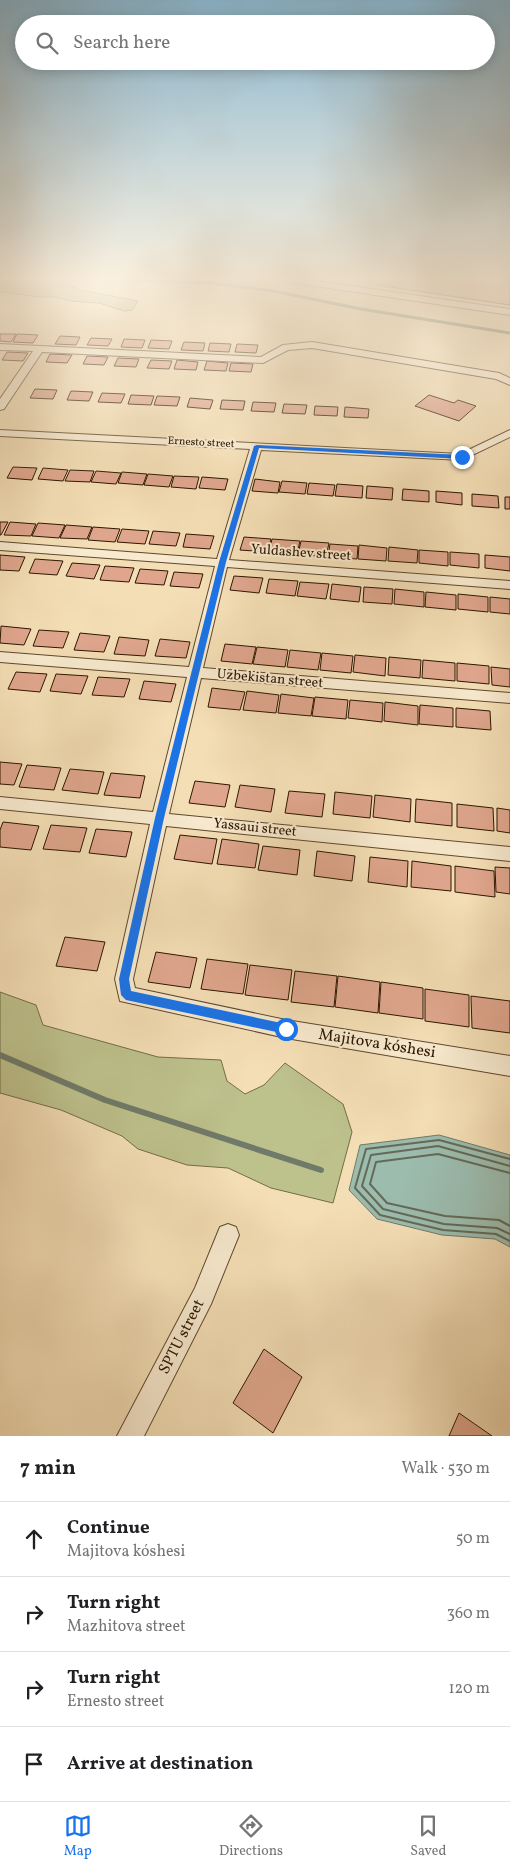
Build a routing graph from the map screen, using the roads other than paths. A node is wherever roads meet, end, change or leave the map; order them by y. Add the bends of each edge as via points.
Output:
1 (286, 346) edge
2 (318, 346) edge
3 (0, 347) edge
4 (40, 348) junction
5 (510, 382) edge
6 (0, 408) edge
7 (0, 433) edge
8 (510, 433) edge
9 (257, 446) junction
10 (0, 546) edge
11 (222, 562) junction
12 (510, 585) edge
13 (0, 657) edge
14 (195, 672) junction
15 (510, 698) edge
16 (0, 803) edge
17 (160, 818) junction
18 (510, 854) edge
19 (510, 1066) edge
20 (228, 1235) dead end
21 (130, 1436) edge

1 - 4 street via 263,360
2 - 5 street via 499,376
3 - 4 street
4 - 6 street
7 - 9 street, Ernesto street
8 - 9 street, Ernesto street via 462,457
9 - 11 street
10 - 11 street, Yuldashev street
11 - 12 street, Yuldashev street
11 - 14 street
13 - 14 street, Uzbekistan street
14 - 15 street, Uzbekistan street
14 - 17 street
16 - 17 street, Yassaui street
17 - 18 street, Yassaui street
17 - 19 street, Majitova kóshesi via 124,979 126,995 286,1029
20 - 21 street, SPTU street via 203,1296

